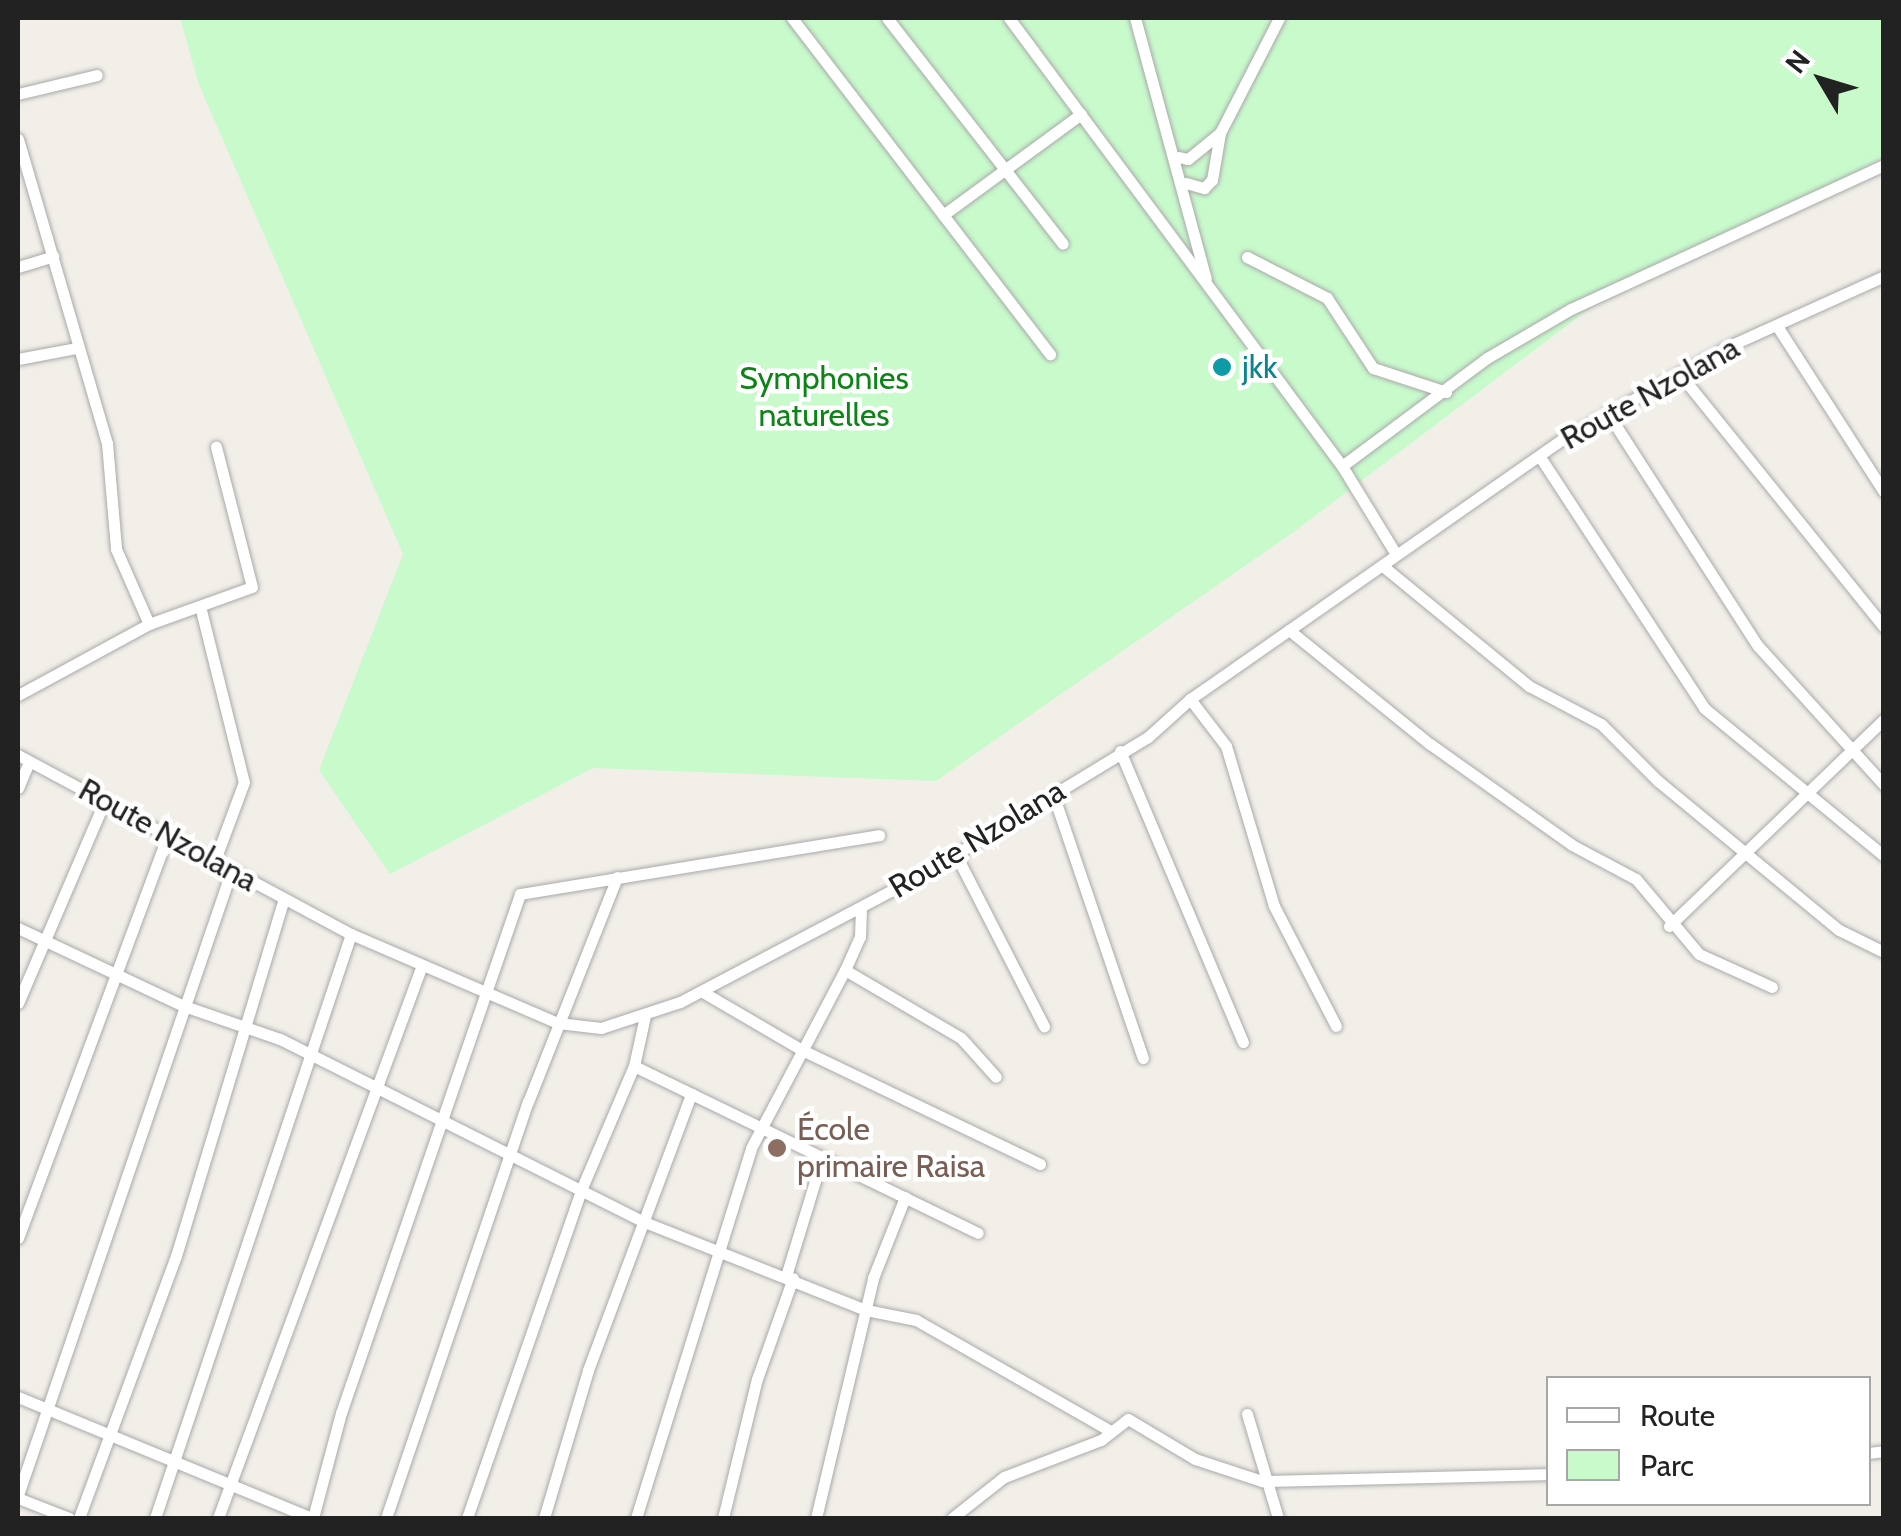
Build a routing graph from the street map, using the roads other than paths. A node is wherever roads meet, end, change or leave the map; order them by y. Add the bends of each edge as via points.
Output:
1 (792, 18) edge
2 (887, 18) edge
3 (1009, 18) edge
4 (1136, 18) edge
5 (1279, 18) edge
6 (96, 75) dead end
7 (18, 94) edge
8 (1080, 114) junction
9 (1220, 133) junction
10 (18, 140) edge
11 (1179, 157) junction
12 (1884, 165) edge
13 (1005, 169) junction
14 (22, 174) edge
15 (1186, 183) junction
16 (943, 215) junction
17 (1064, 244) dead end
18 (53, 256) junction
19 (1247, 258) dead end
20 (18, 267) edge
21 (1882, 280) edge
22 (1208, 286) junction
23 (1777, 326) junction
24 (77, 348) junction
25 (1050, 354) dead end
26 (18, 359) edge
27 (1680, 373) junction
28 (1446, 392) junction
29 (1607, 412) junction
30 (216, 447) dead end
31 (1540, 457) junction
32 (1342, 466) junction
33 (1884, 492) edge
34 (1396, 554) junction
35 (1384, 567) junction
36 (201, 610) junction
37 (149, 624) junction
38 (1884, 628) edge
39 (1289, 630) junction
40 (18, 696) edge
41 (1190, 699) junction
42 (1884, 720) edge
43 (1120, 751) junction
44 (1851, 751) junction
45 (23, 758) edge
46 (1884, 785) edge
47 (18, 788) edge
48 (1805, 792) junction
49 (1054, 794) junction
50 (105, 800) junction
51 (168, 834) junction
52 (879, 835) dead end
53 (1745, 852) junction
54 (956, 853) junction
55 (1884, 856) edge
56 (214, 860) junction
57 (232, 869) junction
58 (617, 877) junction
59 (284, 899) junction
60 (861, 909) junction
61 (1669, 926) junction
62 (18, 928) edge
63 (351, 934) junction
64 (43, 938) junction
65 (1884, 952) edge
66 (422, 965) junction
67 (845, 970) junction
68 (111, 971) junction
69 (1772, 986) dead end
70 (701, 991) junction
71 (490, 996) junction
72 (18, 1003) edge
73 (184, 1006) junction
74 (645, 1016) junction
75 (558, 1023) junction
76 (1044, 1026) dead end
77 (1336, 1026) dead end
78 (246, 1027) junction
79 (1243, 1042) dead end
80 (802, 1050) junction
81 (306, 1052) junction
82 (1143, 1058) dead end
83 (634, 1066) junction
84 (996, 1077) dead end
85 (375, 1090) junction
86 (690, 1094) junction
87 (443, 1123) junction
88 (760, 1127) junction
89 (509, 1155) junction
90 (822, 1158) junction
91 (1040, 1164) dead end
92 (581, 1190) junction
93 (906, 1196) junction
94 (642, 1220) junction
95 (978, 1232) dead end
96 (18, 1238) edge
97 (718, 1251) junction
98 (790, 1277) junction
99 (866, 1310) junction
100 (18, 1398) edge
101 (50, 1410) junction
102 (1247, 1414) dead end
103 (1109, 1430) junction
104 (112, 1434) junction
105 (174, 1458) junction
106 (1546, 1474) edge
107 (1262, 1481) junction
108 (229, 1482) junction
109 (18, 1497) edge
110 (69, 1518) edge
111 (79, 1518) edge
112 (154, 1518) edge
113 (218, 1518) edge
114 (312, 1518) edge
115 (386, 1518) edge
116 (468, 1518) edge
117 (544, 1518) edge
118 (636, 1518) edge
119 (723, 1518) edge
120 (816, 1518) edge
121 (952, 1518) edge
122 (1278, 1518) edge

1 - 16 street
2 - 13 street
3 - 8 street
4 - 11 street
5 - 9 street
6 - 7 street
8 - 13 street
8 - 22 street
9 - 11 street via 1198,154
9 - 15 street via 1212,180 1204,188
10 - 14 street
11 - 15 street
12 - 28 street via 1659,275 1615,285 1488,358
13 - 16 street
13 - 17 street
14 - 18 street
15 - 22 street
16 - 25 street
18 - 20 street
18 - 24 street
19 - 28 street via 1327,298 1373,368
21 - 23 street, Route Nzolana
22 - 32 street
23 - 27 street, Route Nzolana
23 - 33 street
24 - 26 street
24 - 37 street via 107,443 116,549
27 - 29 street, Route Nzolana
27 - 38 street
28 - 32 street
29 - 31 street, Route Nzolana
29 - 44 street via 1758,646
30 - 36 street via 252,587
31 - 34 street, Route Nzolana
31 - 48 street via 1704,708
32 - 34 street
34 - 35 street, Route Nzolana
35 - 39 street, Route Nzolana
35 - 53 street via 1528,686 1601,724
36 - 37 street
36 - 56 street via 244,782
37 - 40 street
39 - 41 street, Route Nzolana
39 - 61 street via 1430,744 1572,845 1636,878
41 - 43 street, Route Nzolana
41 - 77 street via 1226,746 1274,906
42 - 44 street
43 - 49 street, Route Nzolana
43 - 79 street
44 - 46 street
44 - 48 street
45 - 47 street
45 - 50 street, Route Nzolana
48 - 53 street
48 - 55 street
49 - 54 street, Route Nzolana
49 - 82 street
50 - 51 street, Route Nzolana
50 - 64 street
51 - 56 street, Route Nzolana
51 - 68 street
52 - 58 street
53 - 61 street
53 - 65 street via 1839,930
54 - 60 street, Route Nzolana
54 - 76 street
56 - 57 street, Route Nzolana
57 - 59 street, Route Nzolana
57 - 73 street
58 - 71 street via 520,894
58 - 75 street
59 - 63 street, Route Nzolana
59 - 78 street
60 - 67 street via 860,937
60 - 70 street, Route Nzolana
61 - 69 street via 1699,954
62 - 64 street
63 - 66 street, Route Nzolana
63 - 81 street
64 - 68 street
64 - 72 street
66 - 71 street, Route Nzolana
66 - 85 street
67 - 80 street
67 - 84 street via 961,1038
68 - 73 street
68 - 96 street
70 - 74 street, Route Nzolana
70 - 80 street
71 - 75 street, Route Nzolana
71 - 87 street
73 - 78 street
73 - 101 street
74 - 75 street, Route Nzolana via 601,1028
74 - 83 street
75 - 89 street
78 - 81 street
78 - 104 street
80 - 88 street
80 - 91 street
81 - 85 street
81 - 105 street
83 - 86 street
83 - 92 street
85 - 87 street
85 - 108 street
86 - 88 street
86 - 94 street
87 - 89 street
87 - 114 street
88 - 90 street
88 - 97 street
89 - 92 street
89 - 115 street
90 - 93 street
90 - 98 street
92 - 94 street
92 - 116 street
93 - 95 street
93 - 99 street
94 - 97 street
94 - 117 street
97 - 98 street
97 - 118 street
98 - 99 street
98 - 119 street
99 - 103 street via 923,1324
99 - 120 street
100 - 101 street
101 - 104 street
101 - 109 street
102 - 107 street
103 - 107 street via 1128,1419 1195,1459
103 - 121 street via 1004,1477
104 - 105 street
104 - 111 street
105 - 108 street
105 - 112 street
106 - 107 street
107 - 122 street
108 - 113 street
108 - 114 street
109 - 110 street

